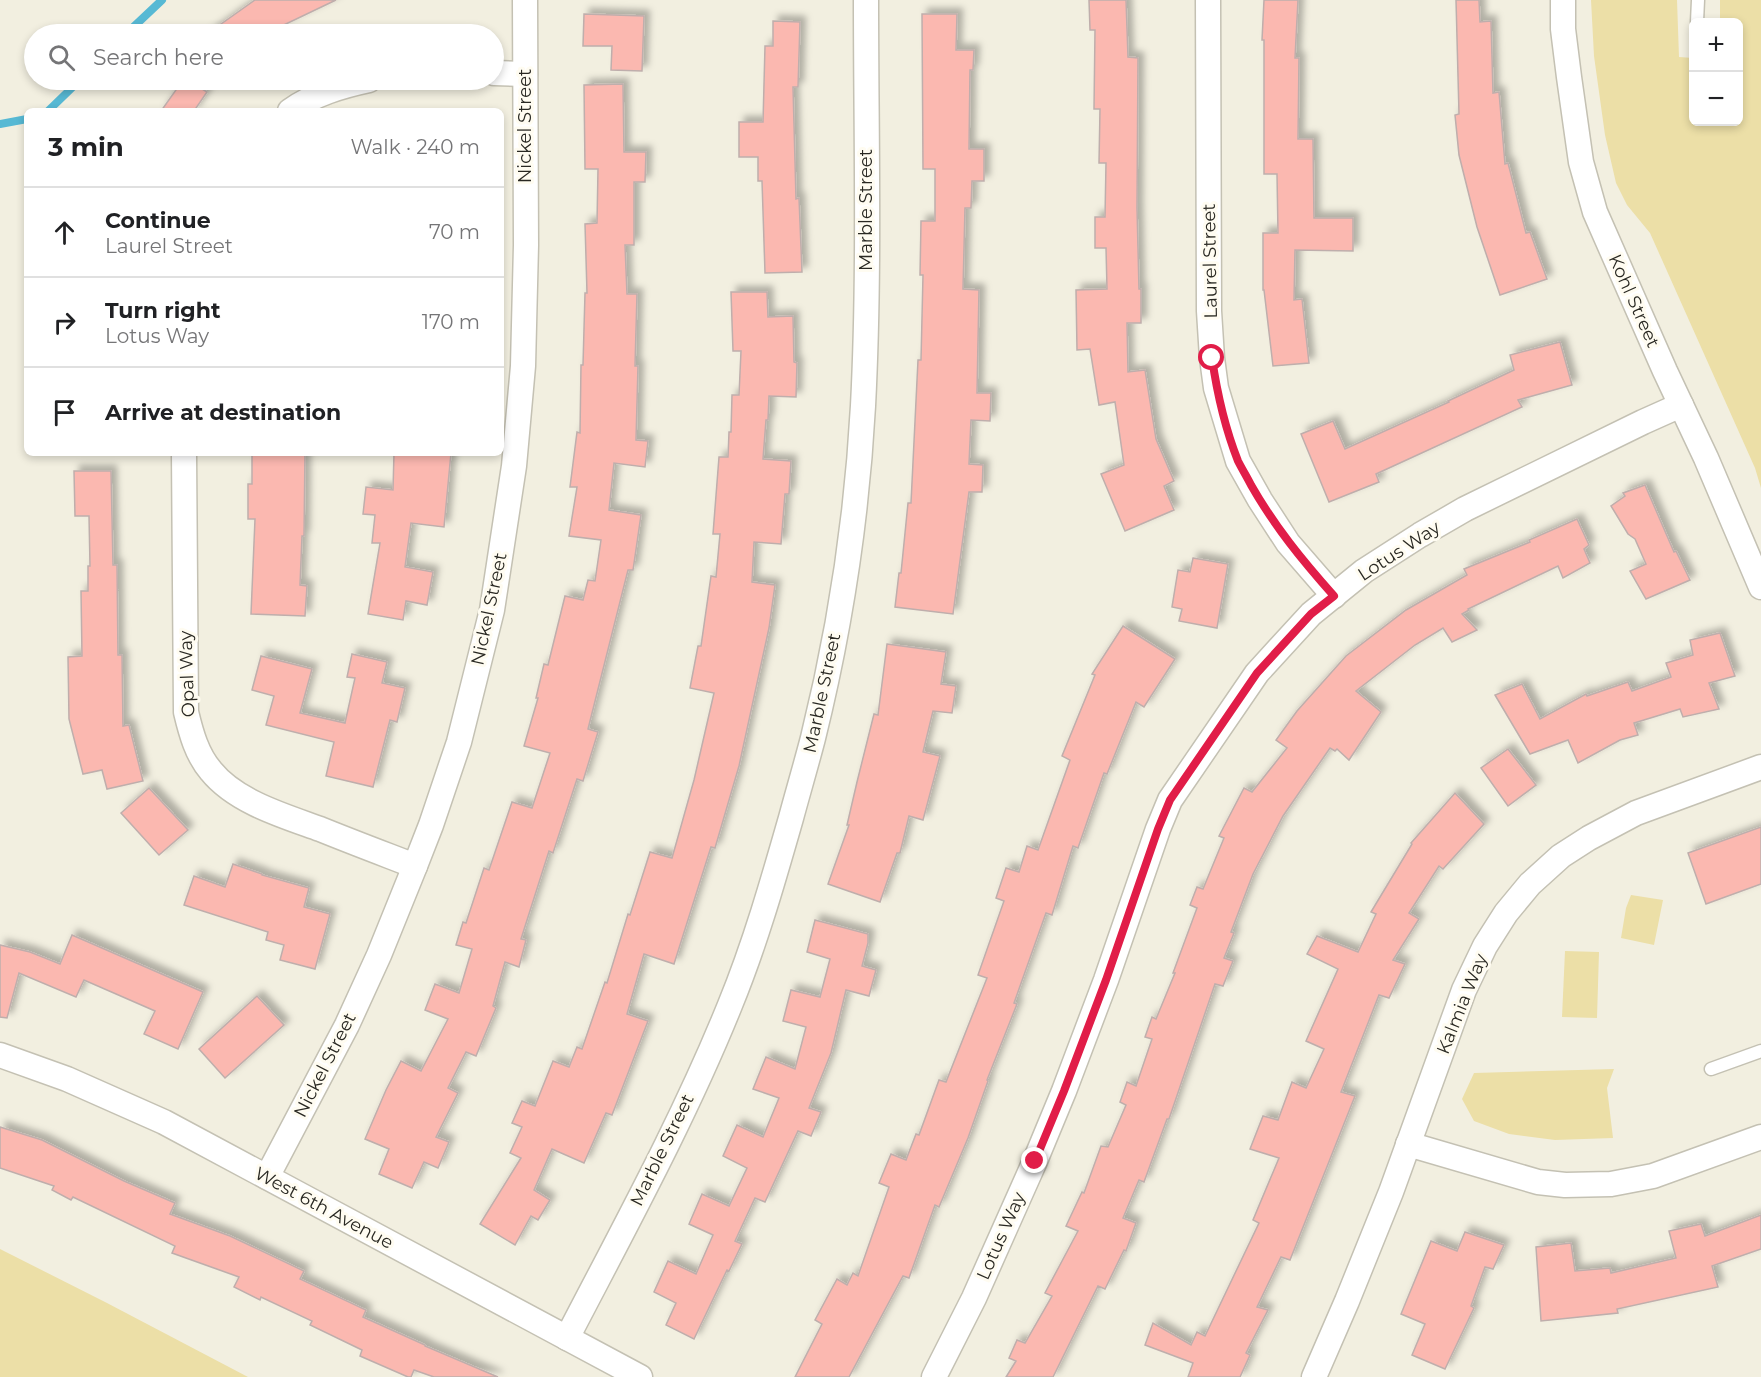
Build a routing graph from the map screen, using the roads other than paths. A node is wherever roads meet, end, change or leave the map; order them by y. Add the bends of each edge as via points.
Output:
1 (525, 0) edge
2 (866, 0) edge
3 (1208, 0) edge
4 (1563, 0) edge
5 (1698, 0) edge
6 (1697, 18) edge
7 (504, 73) edge
8 (525, 74) junction
9 (332, 90) edge
10 (295, 108) edge
11 (1681, 405) junction
12 (184, 456) edge
13 (1761, 587) edge
14 (1334, 596) junction
15 (1761, 767) edge
16 (415, 866) junction
17 (1761, 1051) edge
18 (0, 1055) edge
19 (1711, 1069) dead end
20 (1761, 1137) edge
21 (1408, 1144) junction
22 (267, 1177) junction
23 (567, 1338) junction
24 (640, 1377) edge
25 (934, 1377) edge
26 (1314, 1377) edge

1 - 8 street, Nickel Street
2 - 23 street, Marble Street via 863,406 857,484 831,659 776,870 730,1005 670,1137
3 - 14 street, Laurel Street via 1209,311 1216,388 1238,461 1260,500 1288,543
4 - 11 street, Kohl Street via 1566,58 1581,162 1595,212
5 - 6 lane
7 - 8 street
8 - 16 street, Nickel Street via 523,366 514,466 492,610 459,741
9 - 10 street
11 - 13 street, Kohl Street
11 - 14 street, Lotus Way via 1465,509 1364,571
12 - 16 street, Opal Way via 186,712 190,733 204,762 241,797
14 - 25 street, Lotus Way via 1311,614 1257,673 1170,800 1064,1091
15 - 21 street, Kalmia Way via 1636,813 1561,856 1530,884 1485,946 1464,990
16 - 22 street, Nickel Street via 346,1025
17 - 19 lane
18 - 22 street, West 6th Avenue via 67,1079 164,1122
20 - 21 street via 1653,1176 1611,1184 1565,1185 1538,1182
21 - 26 street, Kalmia Way
22 - 23 street, West 6th Avenue
23 - 24 street, West 6th Avenue

